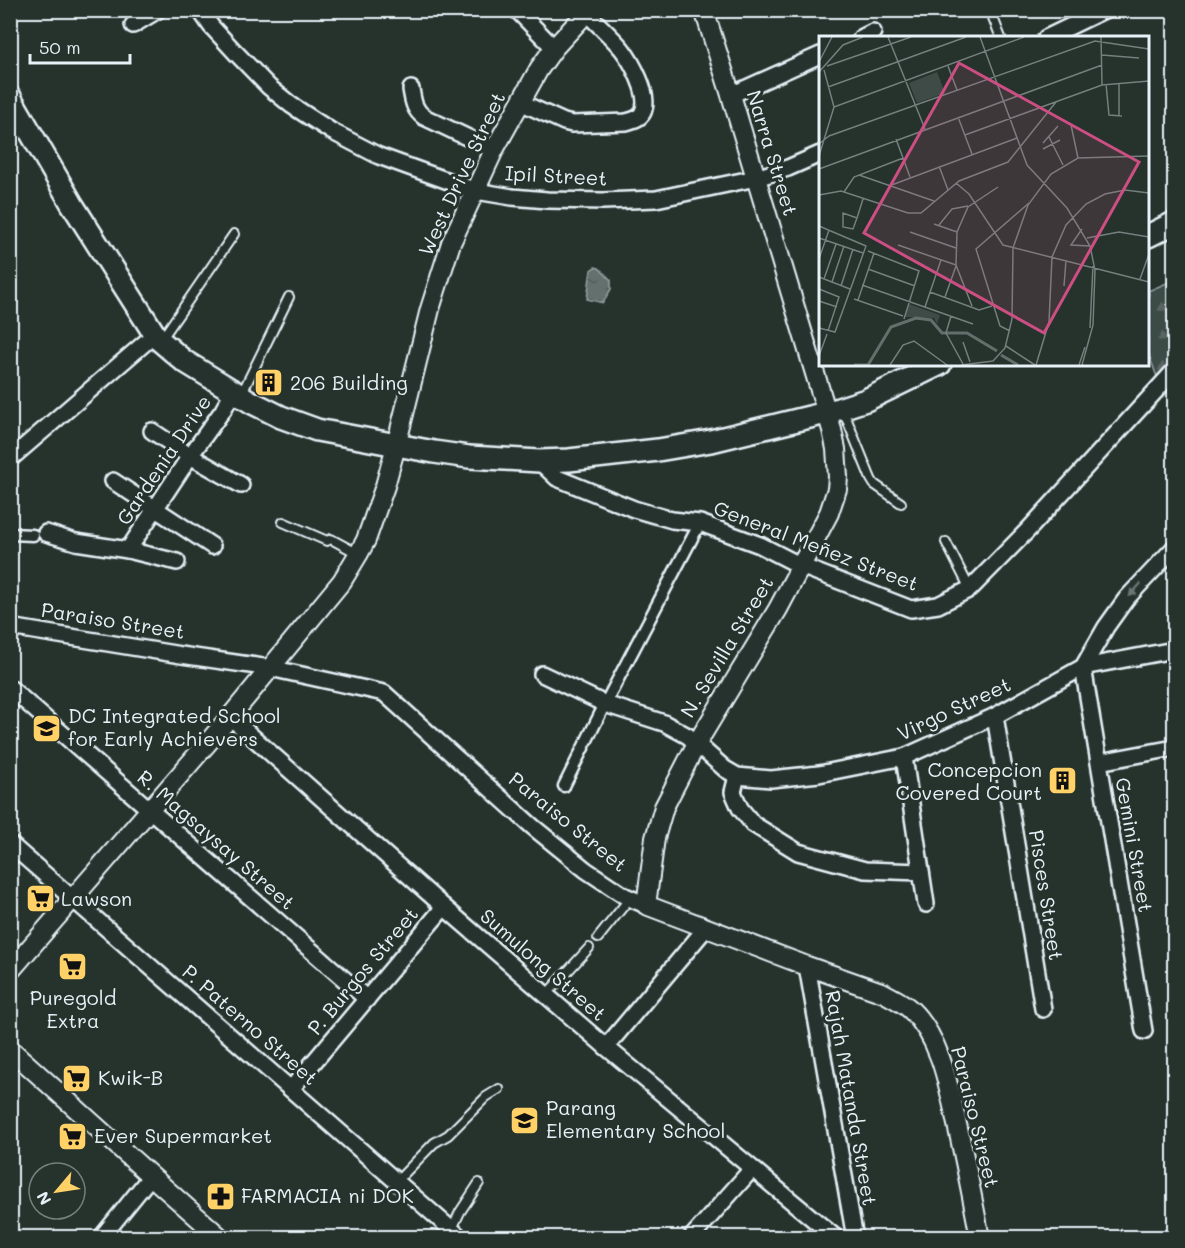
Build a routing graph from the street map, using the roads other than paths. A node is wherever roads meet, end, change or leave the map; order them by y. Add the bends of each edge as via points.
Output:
1 (158, 10) edge
2 (200, 10) edge
3 (516, 10) edge
4 (704, 10) edge
5 (990, 10) edge
6 (1104, 10) edge
7 (587, 11) edge
8 (133, 25) dead end
9 (1000, 36) edge
10 (1050, 36) edge
11 (554, 48) junction
12 (819, 55) edge
13 (411, 89) dead end
14 (731, 95) junction
15 (10, 97) edge
16 (520, 102) junction
17 (494, 150) junction
18 (819, 153) edge
19 (756, 178) junction
20 (476, 191) junction
21 (1174, 223) edge
22 (234, 234) dead end
23 (1149, 236) edge
24 (289, 297) dead end
25 (157, 338) junction
26 (936, 366) edge
27 (1174, 371) edge
28 (237, 394) junction
29 (834, 411) junction
30 (152, 431) dead end
31 (396, 446) junction
32 (190, 456) junction
33 (10, 459) edge
34 (539, 461) junction
35 (113, 481) dead end
36 (241, 485) dead end
37 (901, 503) dead end
38 (156, 508) junction
39 (283, 522) dead end
40 (700, 523) junction
41 (10, 534) edge
42 (40, 534) joint
43 (946, 542) dead end
44 (212, 546) dead end
45 (1174, 548) edge
46 (128, 550) junction
47 (359, 553) junction
48 (177, 562) dead end
49 (801, 566) junction
50 (970, 589) junction
51 (10, 627) edge
52 (1174, 650) edge
53 (1083, 667) junction
54 (270, 668) junction
55 (542, 674) dead end
56 (10, 688) edge
57 (605, 704) junction
58 (995, 716) junction
59 (230, 717) junction
60 (697, 743) junction
61 (1174, 748) edge
62 (904, 757) junction
63 (1099, 762) junction
64 (737, 776) junction
65 (564, 786) dead end
66 (150, 810) junction
67 (10, 844) edge
68 (921, 872) junction
69 (73, 898) junction
70 (638, 901) junction
71 (926, 904) dead end
72 (444, 907) junction
73 (706, 928) junction
74 (598, 938) dead end
75 (589, 948) dead end
76 (807, 966) junction
77 (10, 971) edge
78 (546, 995) junction
79 (367, 999) junction
80 (1043, 1009) dead end
81 (1144, 1030) dead end
82 (606, 1047) junction
83 (10, 1049) edge
84 (291, 1089) junction
85 (499, 1089) dead end
86 (752, 1169) junction
87 (151, 1176) junction
88 (398, 1181) junction
89 (479, 1183) dead end
90 (453, 1235) edge
91 (101, 1238) edge
92 (221, 1238) edge
93 (691, 1238) edge
94 (836, 1238) edge
95 (855, 1238) edge
96 (980, 1238) edge

1 - 8 street
2 - 20 street, Ipil Street via 235,52 291,105 379,156
3 - 11 street
4 - 14 street, Narra Street
5 - 9 lane
6 - 10 street
7 - 11 street, West Drive Street
7 - 16 street via 633,68 645,100 641,116 626,122 572,124
11 - 16 street, West Drive Street
12 - 14 street
13 - 17 street via 418,113
14 - 19 street, Narra Street
15 - 25 main road
16 - 17 street, West Drive Street
17 - 20 street, West Drive Street
18 - 19 street, Ipil Street
19 - 20 street, Ipil Street via 656,199 547,200
19 - 29 street, Narra Street via 802,336
20 - 31 street, West Drive Street via 451,243 430,309
21 - 23 main road
22 - 25 lane via 172,324
24 - 28 lane
25 - 28 main road via 184,361
25 - 33 street
26 - 29 main road
27 - 50 street, General Meñez Street
28 - 31 main road via 317,430
28 - 32 street, Gardenia Drive
29 - 34 main road via 686,446
29 - 37 lane via 874,484
29 - 49 street, N. Sevilla Street via 837,489
30 - 32 street
31 - 34 main road via 469,457
31 - 47 street, West Drive Street
32 - 36 street
32 - 38 street, Gardenia Drive
34 - 40 street, General Meñez Street via 557,478 591,497 672,520
35 - 38 street
38 - 44 street
38 - 46 street, Gardenia Drive
39 - 47 lane
40 - 49 street, General Meñez Street via 760,545
40 - 57 street
41 - 42 street
42 - 46 street
43 - 50 lane
45 -> 53 street via 1122,605
46 - 48 street
47 - 54 street, West Drive Street via 342,581
49 - 50 street, General Meñez Street via 911,609 938,605
49 - 60 street, N. Sevilla Street
51 - 54 street, Paraiso Street
52 - 53 street
53 - 58 street, Virgo Street
53 - 63 street, Gemini Street
54 - 59 street, West Drive Street
54 - 70 street, Paraiso Street via 384,693 532,827 586,870
55 - 57 street
56 - 66 street, R. Magsaysay Street
57 - 60 street via 664,723
57 - 65 street
58 - 62 street, Virgo Street
58 - 80 street, Pisces Street
59 - 66 street, West Drive Street
59 - 72 street, Sumulong Street
60 - 64 street
60 - 70 street, N. Sevilla Street via 664,807
61 - 63 street
62 - 64 street, Virgo Street via 819,774 771,779
62 - 68 street
63 - 81 street, Gemini Street
64 - 68 street via 733,792 740,808 753,824 798,852 865,870
66 - 69 street, West Drive Street
66 - 79 street, R. Magsaysay Street
67 - 69 street, P. Paterno Street
68 - 71 street
69 - 77 street, West Drive Street
69 - 84 street, P. Paterno Street
70 - 73 street, Paraiso Street
70 - 74 lane
72 - 78 street, Sumulong Street
72 - 79 street, P. Burgos Street
73 - 76 street, Paraiso Street
73 - 82 street
75 - 78 lane
76 - 95 street, Rajah Matanda Street
76 - 96 street, Paraiso Street via 896,999 912,1011 927,1031 946,1077
78 - 82 street, Sumulong Street
79 - 84 street, P. Burgos Street
82 - 86 street, Sumulong Street
83 - 87 street
84 - 88 street, P. Paterno Street
85 - 88 lane via 434,1143
86 - 93 street
86 - 94 street, Sumulong Street
87 - 91 street
87 - 92 street
88 - 90 street, P. Paterno Street
89 - 90 lane via 460,1212

